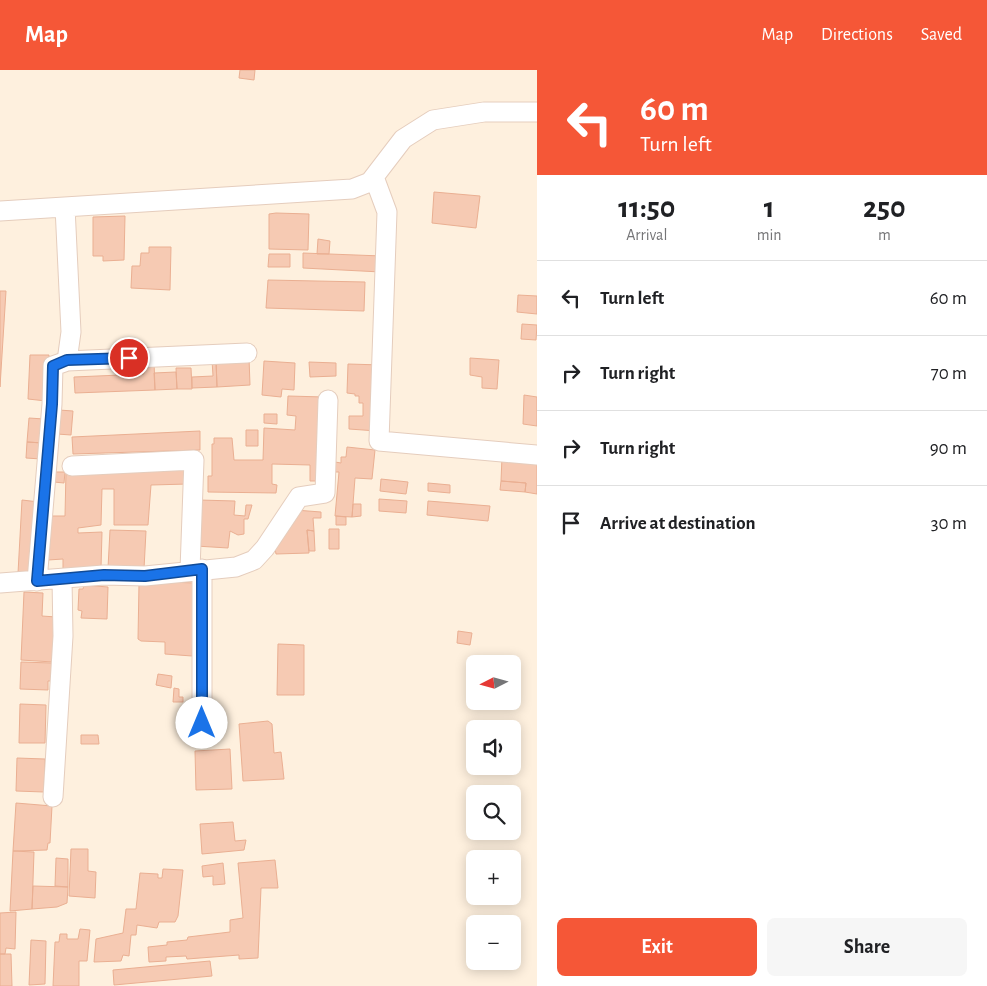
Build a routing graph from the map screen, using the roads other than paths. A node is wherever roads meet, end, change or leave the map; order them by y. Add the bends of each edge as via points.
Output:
1 (537, 112) edge
2 (374, 178) junction
3 (65, 207) junction
4 (0, 211) edge
5 (248, 353) dead end
6 (67, 360) junction
7 (328, 400) dead end
8 (537, 454) edge
9 (72, 466) dead end
10 (196, 570) junction
11 (62, 579) junction
12 (37, 581) junction
13 (0, 583) edge
14 (202, 723) dead end
15 (53, 797) dead end

1 - 2 street via 484,112 433,120 403,139
2 - 3 street via 352,189
2 - 8 street via 387,212 379,442
3 - 4 street
3 - 6 street via 71,332
5 - 6 street
6 - 12 street via 53,366
7 - 10 street via 325,493 299,497 254,560 236,567
9 - 10 street via 194,460
10 - 11 street via 145,576
10 - 14 street
11 - 12 street
11 - 15 street via 63,636
12 - 13 street

